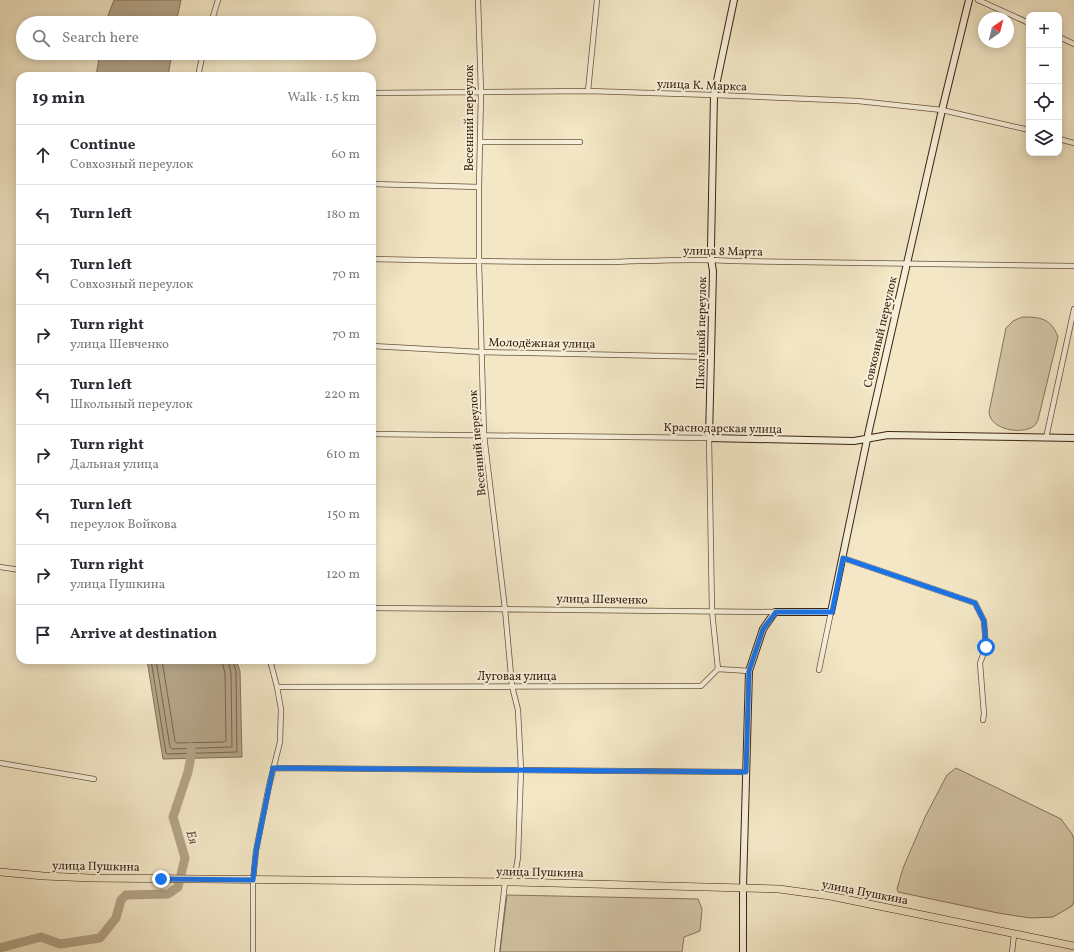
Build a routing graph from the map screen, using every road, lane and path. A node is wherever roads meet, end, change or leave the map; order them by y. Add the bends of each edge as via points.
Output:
1 (218, 0) edge
2 (478, 0) edge
3 (597, 0) edge
4 (734, 0) edge
5 (968, 0) edge
6 (978, 0) edge
7 (213, 16) edge
8 (1026, 22) edge
9 (1062, 38) edge
10 (1074, 44) edge
11 (201, 60) edge
12 (199, 72) edge
13 (481, 92) junction
14 (588, 92) junction
15 (376, 93) edge
16 (714, 95) junction
17 (942, 110) junction
18 (1026, 129) edge
19 (1062, 140) edge
20 (480, 142) junction
21 (580, 142) dead end
22 (1074, 144) edge
23 (376, 184) edge
24 (478, 186) junction
25 (376, 259) edge
26 (711, 259) junction
27 (479, 262) junction
28 (907, 263) junction
29 (1074, 266) edge
30 (1074, 310) edge
31 (376, 346) edge
32 (481, 352) junction
33 (711, 357) junction
34 (376, 434) edge
35 (484, 435) junction
36 (709, 438) junction
37 (867, 438) junction
38 (1046, 438) junction
39 (1074, 438) edge
40 (843, 558) junction
41 (0, 567) edge
42 (16, 569) edge
43 (376, 608) edge
44 (505, 609) junction
45 (712, 611) junction
46 (776, 612) junction
47 (832, 612) junction
48 (271, 664) edge
49 (718, 669) junction
50 (819, 670) dead end
51 (749, 671) junction
52 (512, 686) junction
53 (277, 687) junction
54 (983, 720) dead end
55 (0, 763) edge
56 (273, 768) junction
57 (521, 770) junction
58 (746, 772) junction
59 (94, 779) dead end
60 (0, 872) edge
61 (253, 880) junction
62 (505, 882) junction
63 (514, 882) junction
64 (743, 888) junction
65 (1014, 935) junction
66 (1074, 946) edge
67 (253, 952) edge
68 (497, 952) edge
69 (743, 952) edge
70 (1012, 952) edge

1 - 7 street
2 - 13 street, Весенний переулок
3 - 14 street
4 - 16 street, Школьный переулок
5 - 17 street, Совхозный переулок
6 - 8 street
9 - 10 street
11 - 12 street
13 - 14 street, улица К. Маркса
13 - 15 street, улица К. Маркса
13 - 20 street, Весенний переулок
14 - 16 street, улица К. Маркса
16 - 17 street, улица К. Маркса via 858,101
16 - 26 street, Школьный переулок
17 - 18 street, улица К. Маркса
17 - 28 street, Совхозный переулок
19 - 22 street
20 - 21 street
20 - 24 street, Весенний переулок
23 - 24 street
24 - 27 street, Весенний переулок
25 - 27 street, улица 8 Марта
26 - 27 street, улица 8 Марта
26 - 28 street, улица 8 Марта
26 - 33 street, Школьный переулок
27 - 32 street, Весенний переулок
28 - 29 street, улица 8 Марта
28 - 37 street, Совхозный переулок
30 - 38 street
31 - 32 street, Молодёжная улица
32 - 33 street, Молодёжная улица
32 - 35 street, Весенний переулок
33 - 36 street, Школьный переулок
34 - 35 street, Краснодарская улица
35 - 36 street, Краснодарская улица
35 - 44 street, Весенний переулок
36 - 37 street, Краснодарская улица via 854,442
36 - 45 street, Школьный переулок
37 - 38 street, Краснодарская улица
37 - 40 street, Совхозный переулок
38 - 39 street, Краснодарская улица
40 - 47 street, Совхозный переулок
40 - 54 street via 975,603 984,621 986,647 980,663
41 - 42 street
43 - 44 street, улица Шевченко
44 - 45 street, улица Шевченко
44 - 52 street, Весенний переулок
45 - 46 street, улица Шевченко
45 - 49 street, Школьный переулок
46 - 47 street, улица Шевченко
46 - 51 street via 763,629
47 - 50 street, Совхозный переулок
48 - 53 street
49 - 51 street
49 - 52 street, Луговая улица via 701,686
51 - 58 street
52 - 53 street, Луговая улица
52 - 57 street, Весенний переулок via 518,710
53 - 56 street via 281,710 280,742
55 - 59 street
56 - 57 street
56 - 61 street via 256,851
57 - 58 street
57 - 63 street, Весенний переулок via 518,857
58 - 64 street
60 - 61 main road, улица Пушкина via 44,876
61 - 62 main road, улица Пушкина
61 - 67 street
62 - 63 main road, улица Пушкина
62 - 68 street
63 - 64 main road, улица Пушкина
64 - 65 main road, улица Пушкина via 779,889 830,896
64 - 69 street
65 - 66 main road, улица Пушкина
65 - 70 street

